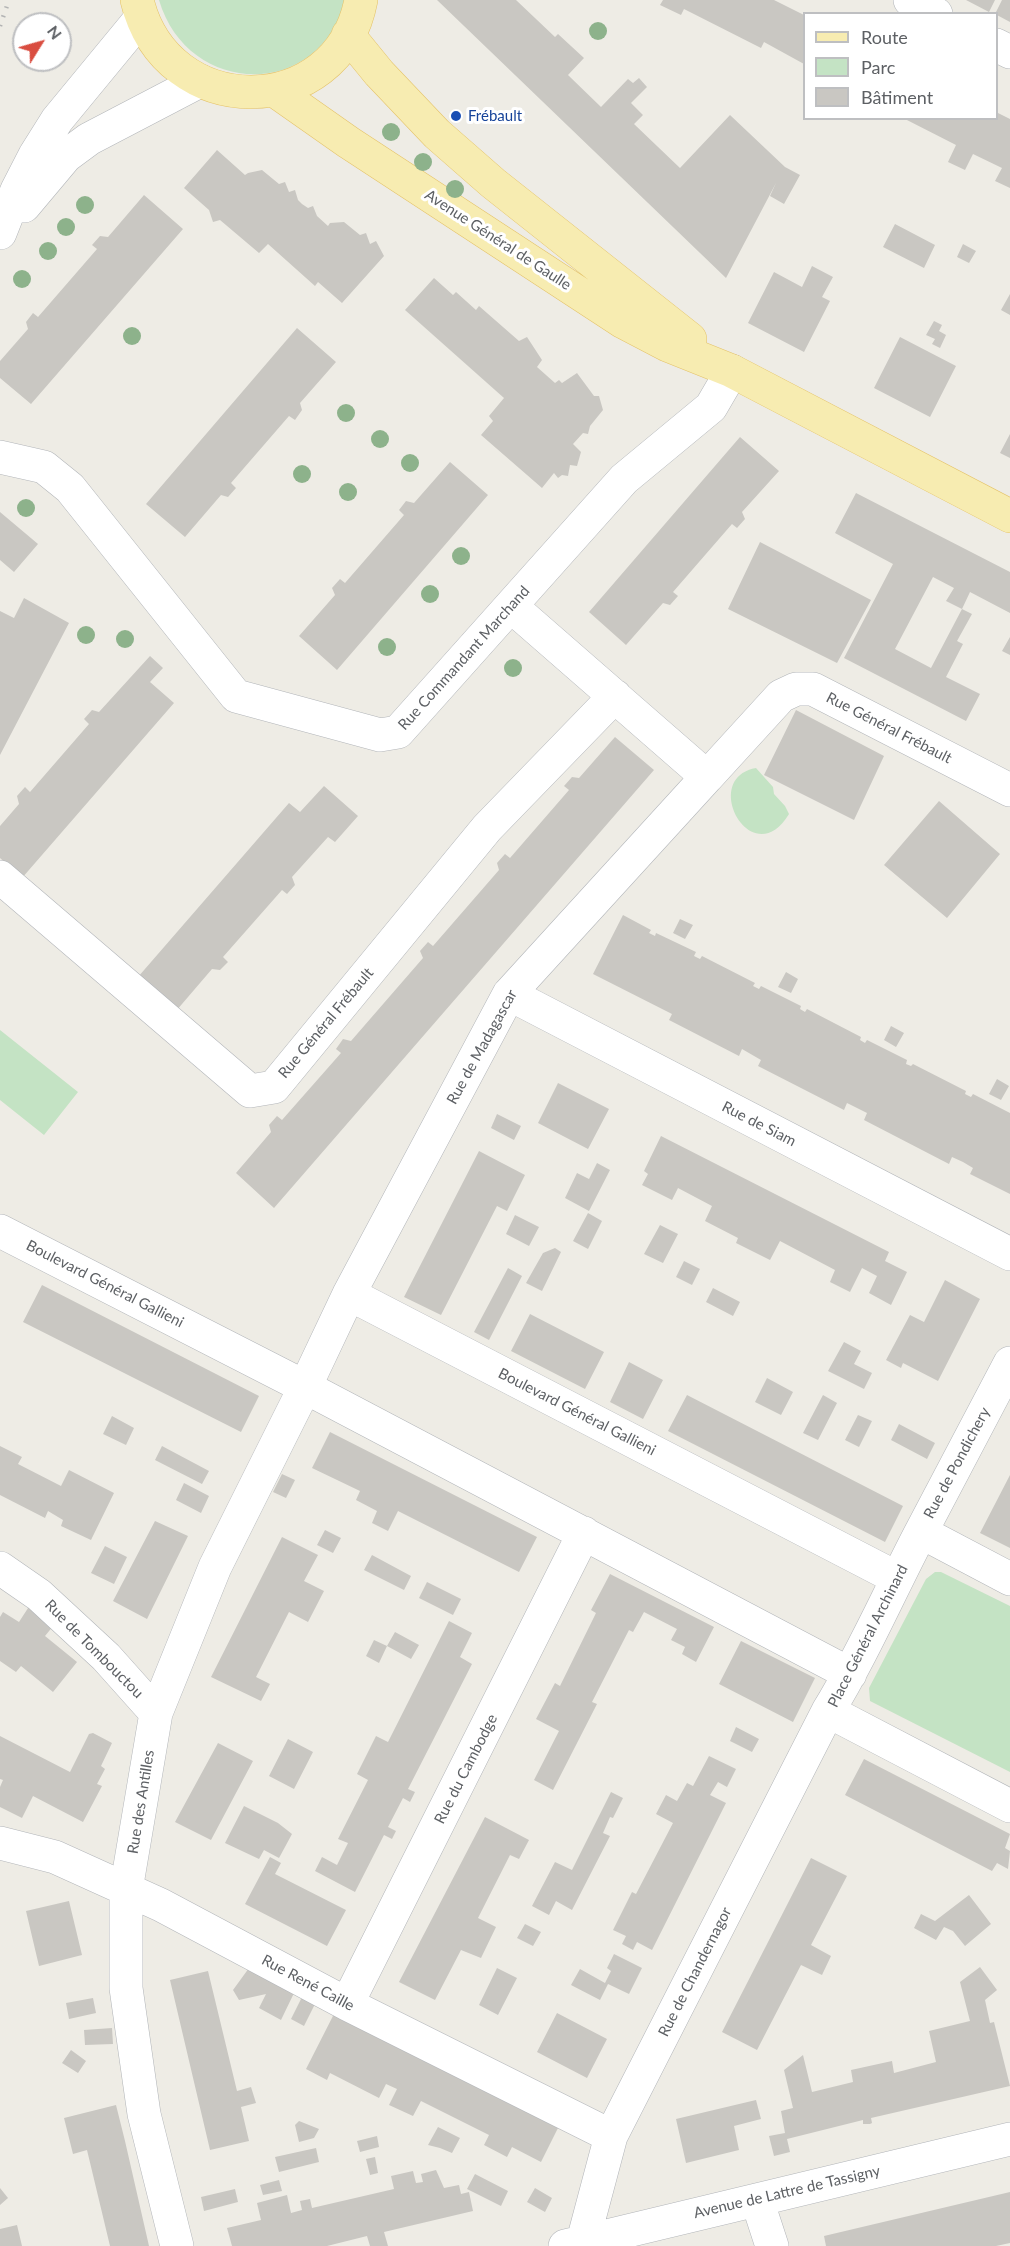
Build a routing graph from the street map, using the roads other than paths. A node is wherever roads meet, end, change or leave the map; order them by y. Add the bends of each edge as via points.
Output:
1 (361, 0) edge
2 (910, 0) edge
3 (139, 9) edge
4 (932, 12) edge
5 (348, 35) junction
6 (200, 81) junction
7 (274, 90) junction
8 (0, 233) edge
9 (0, 239) edge
10 (732, 372) junction
11 (0, 457) edge
12 (1010, 516) edge
13 (512, 607) junction
14 (615, 696) junction
15 (707, 777) junction
16 (1010, 790) edge
17 (0, 877) edge
18 (509, 994) junction
19 (0, 1231) edge
20 (1010, 1254) edge
21 (349, 1294) junction
22 (1010, 1363) edge
23 (305, 1387) junction
24 (921, 1532) junction
25 (584, 1533) junction
26 (0, 1568) edge
27 (897, 1578) junction
28 (1010, 1579) edge
29 (850, 1674) junction
30 (828, 1711) junction
31 (156, 1713) junction
32 (1010, 1806) edge
33 (0, 1843) edge
34 (126, 1890) junction
35 (347, 2004) junction
36 (611, 2136) junction
37 (1010, 2139) edge
38 (757, 2200) junction
39 (573, 2243) edge
40 (177, 2246) edge
41 (772, 2246) edge

1 - 5 main road
2 - 4 street
3 - 6 main road via 155,44 175,65
3 - 8 street via 35,155
5 - 7 main road via 317,70
5 - 10 main road, Avenue Général de Gaulle via 437,134
6 - 7 main road via 224,90
6 - 9 street via 89,139 66,156
7 - 10 main road, Avenue Général de Gaulle via 623,322
10 - 12 main road, Avenue Général de Gaulle
10 - 13 street, Rue Commandant Marchand via 711,407 624,479
11 - 13 street, Rue Commandant Marchand via 44,467 70,488 236,696 380,735 398,732
13 - 14 street
14 - 15 street
14 - 17 street, Rue Général Frébault via 488,828 274,1087 250,1091
15 - 16 street, Rue Général Frébault via 781,696 796,688 813,689
15 - 18 street, Rue de Madagascar
18 - 20 street, Rue de Siam
18 - 21 street, Rue de Madagascar
19 - 23 street, Boulevard Général Gallieni
21 - 23 street
21 - 27 street, Boulevard Général Gallieni
22 - 24 street, Rue de Pondichery
23 - 25 street, Boulevard Général Gallieni
23 - 31 street, Rue des Antilles via 215,1567
24 - 27 street, Place Général Archinard
24 - 28 street
25 - 29 street, Boulevard Général Gallieni
25 - 35 street, Rue du Cambodge
26 - 31 street, Rue de Tombouctou via 39,1595 106,1657
27 - 29 street, Place Général Archinard
29 - 30 street, Place Général Archinard
30 - 32 street, Place Général Archinard
30 - 36 street, Rue de Chandernagor
31 - 34 street, Rue des Antilles
33 - 34 street, Rue René Caille via 55,1857
34 - 35 street, Rue René Caille
34 - 40 street, Rue des Antilles via 128,2000 144,2114
35 - 36 street, Rue René Caille
36 - 39 street, Rue de Chandernagor
37 - 38 street, Avenue de Lattre de Tassigny
38 - 39 street, Avenue de Lattre de Tassigny
38 - 41 street

